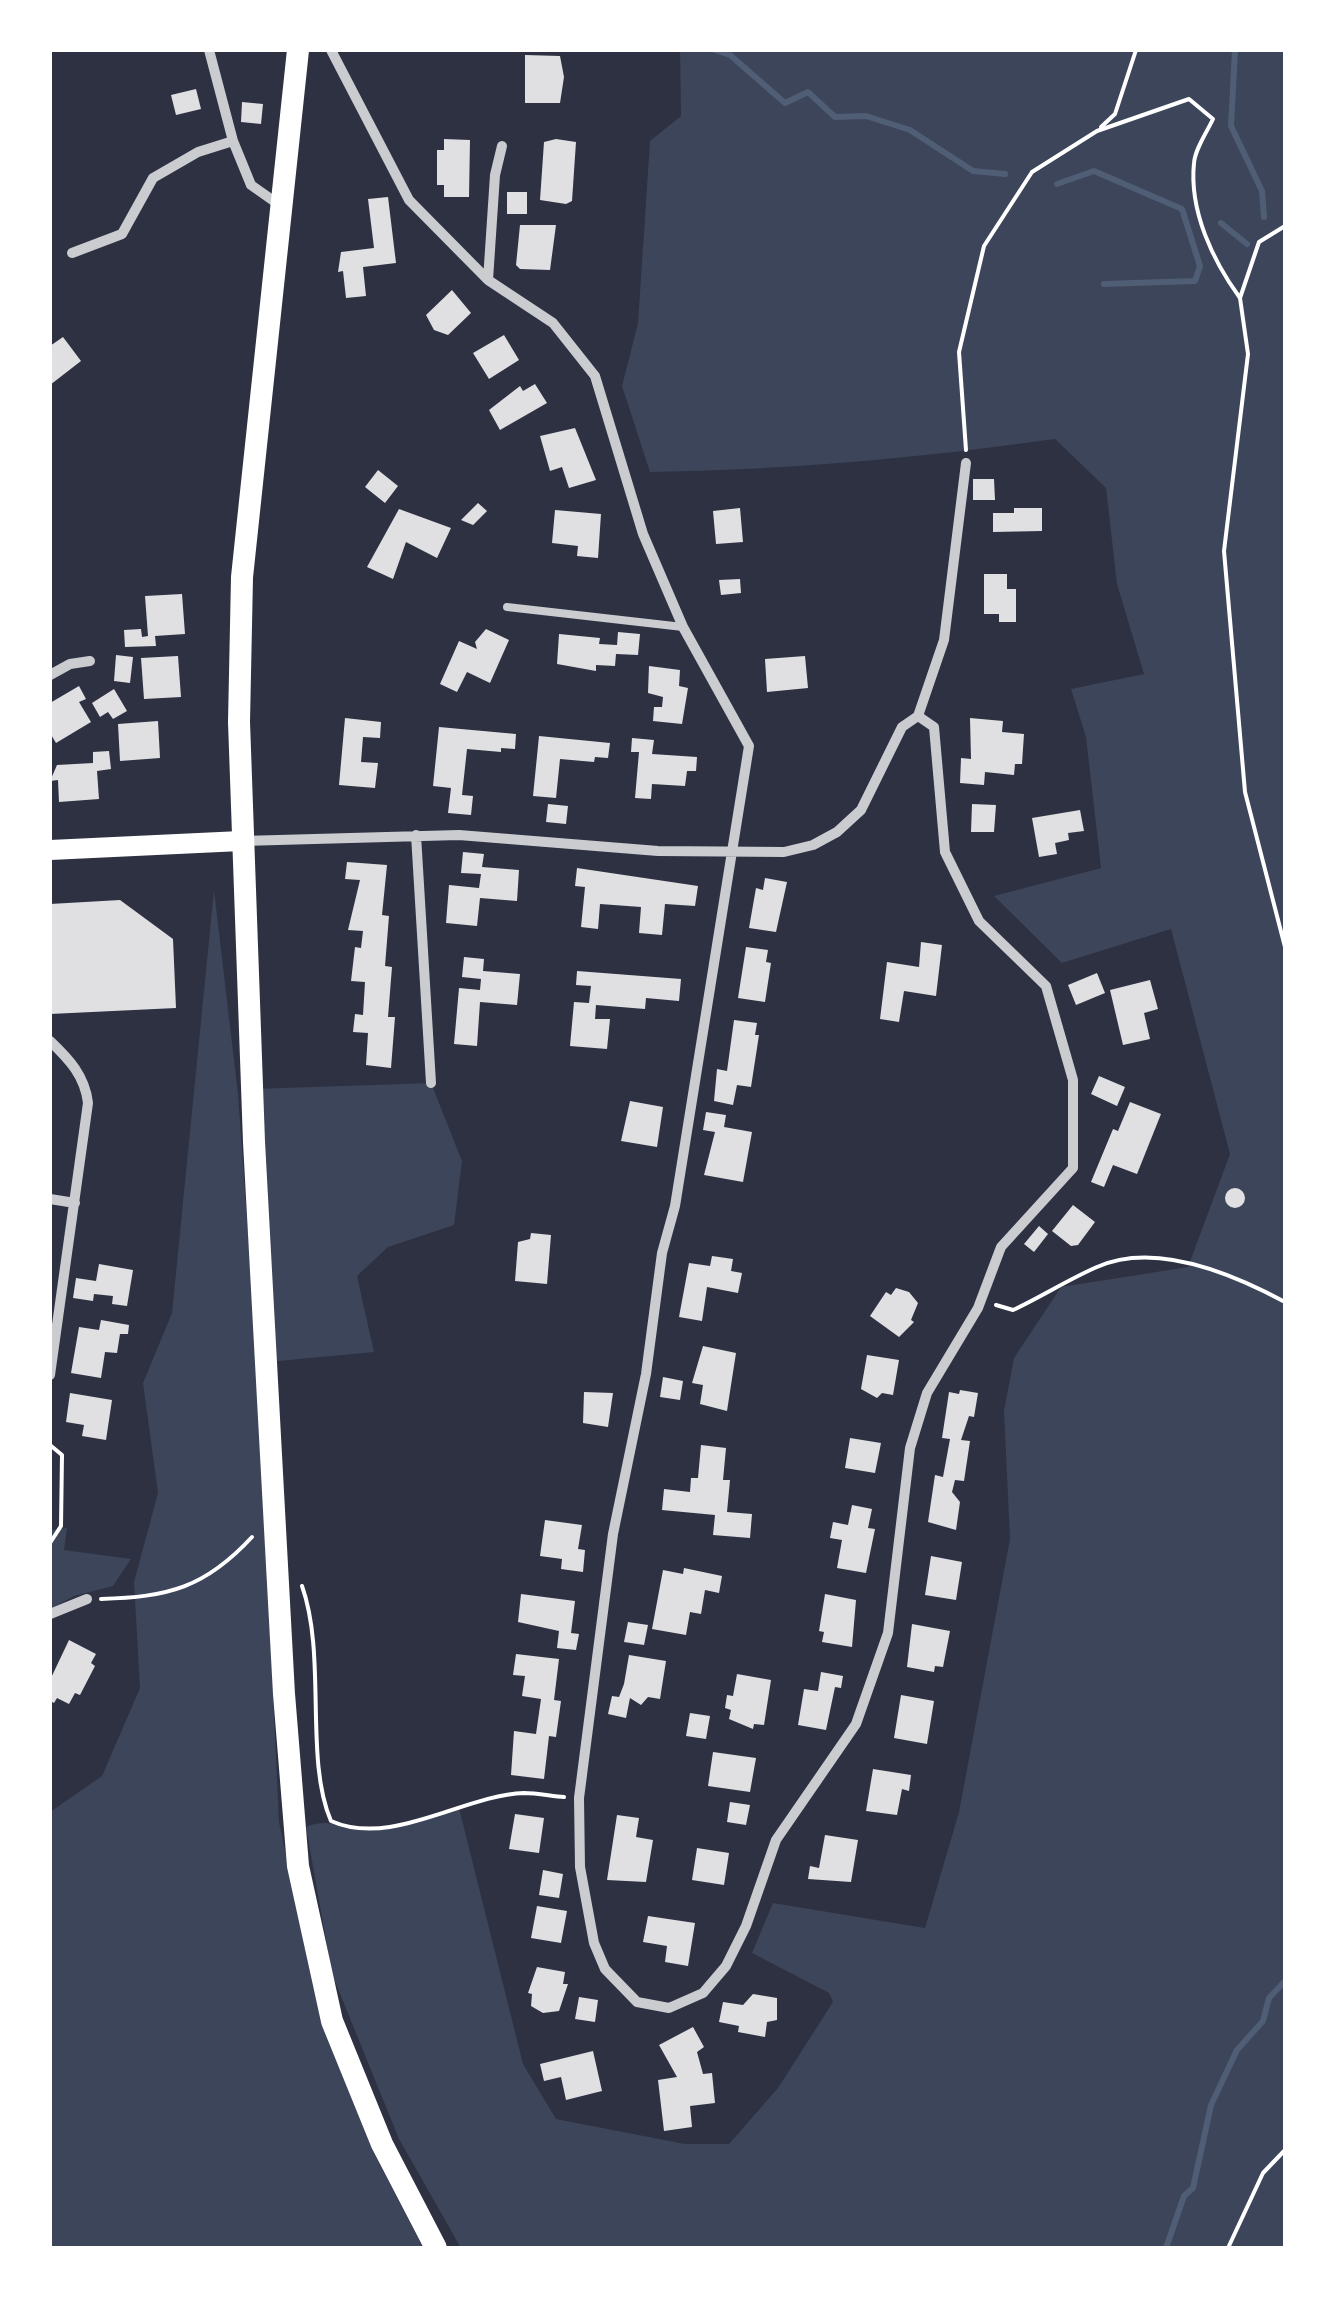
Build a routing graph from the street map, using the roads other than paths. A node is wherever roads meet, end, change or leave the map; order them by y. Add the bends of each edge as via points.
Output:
1 (209, 50) edge
2 (298, 50) edge
3 (331, 50) edge
4 (234, 141) junction
5 (502, 146) dead end
6 (279, 205) junction
7 (72, 252) dead end
8 (488, 280) junction
9 (966, 463) road end
10 (507, 607) dead end
11 (684, 627) junction
12 (90, 662) dead end
13 (50, 676) edge
14 (918, 716) junction
15 (416, 835) junction
16 (241, 841) junction
17 (50, 850) edge
18 (734, 852) junction
19 (50, 1041) edge
20 (431, 1083) dead end
21 (50, 1199) edge
22 (75, 1203) junction
23 (50, 1375) edge
24 (87, 1600) road end
25 (50, 1614) edge
26 (436, 2248) edge

1 - 4 street
2 - 6 main road
3 - 8 street via 409,200
4 - 6 street via 252,185
4 - 7 street via 153,178 122,234
5 - 8 street
6 - 16 main road via 242,577
8 - 11 street via 553,323 596,376 643,534
9 - 14 street via 944,640
10 - 11 lane
11 - 18 street via 748,746
12 - 13 street
14 - 18 street via 902,727 861,810 838,832 784,852
14 - 18 street via 934,727 938,746 946,852 979,921 1046,986 1073,1080 1073,1168 1000,1247 979,1304 916,1423 888,1632 867,1698 838,1756 776,1840 736,1949 716,1981 669,2008 637,2002 605,1969 580,1867 579,1798 612,1534 676,1206
15 - 16 street
15 - 18 street
15 - 20 street
16 - 17 main road
16 - 26 main road via 292,1823 314,1950 352,2074
19 - 22 street via 86,1091
21 - 22 street
22 - 23 street
24 - 25 street

